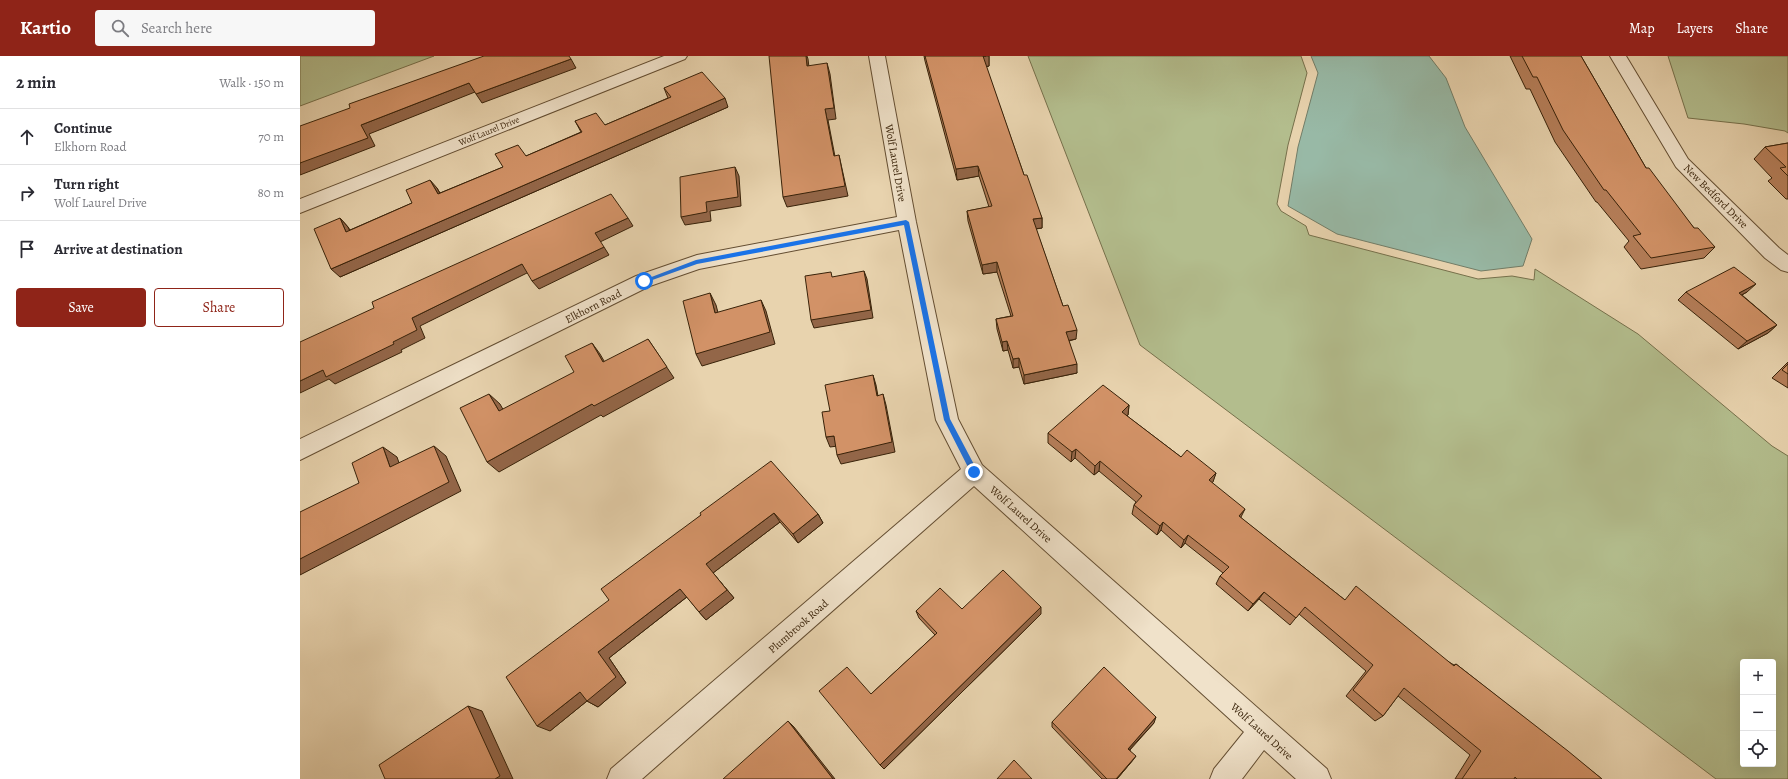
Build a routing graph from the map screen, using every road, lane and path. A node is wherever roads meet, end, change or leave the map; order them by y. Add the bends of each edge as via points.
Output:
1 (678, 56) edge
2 (877, 56) edge
3 (1618, 56) edge
4 (300, 206) edge
5 (906, 222) junction
6 (1788, 265) edge
7 (300, 450) edge
8 (974, 472) junction
9 (1262, 731) junction
10 (621, 779) edge
11 (1224, 779) edge
12 (1317, 779) edge

1 - 4 street, Wolf Laurel Drive
2 - 5 street, Wolf Laurel Drive
3 - 6 street, New Bedford Drive via 1682,162 1772,253
5 - 7 street, Elkhorn Road via 696,262 644,281
5 - 8 street, Wolf Laurel Drive via 947,420
8 - 9 street, Wolf Laurel Drive
8 - 10 street, Plumbrook Road
9 - 11 street
9 - 12 street, Wolf Laurel Drive

